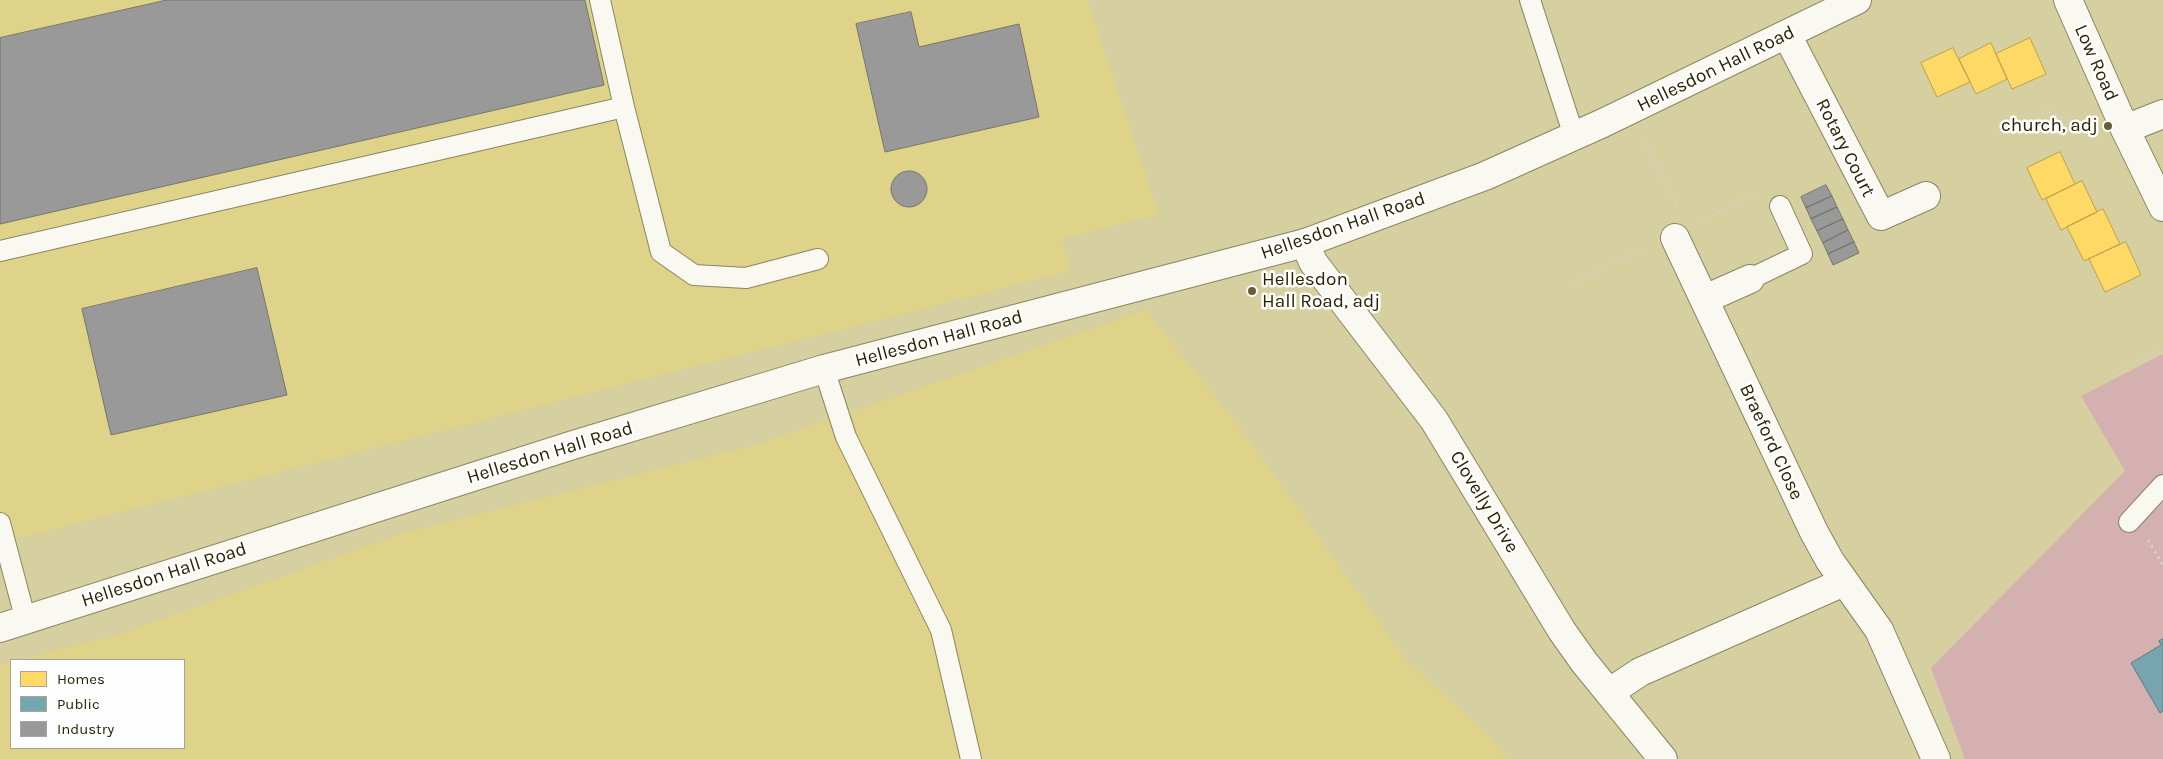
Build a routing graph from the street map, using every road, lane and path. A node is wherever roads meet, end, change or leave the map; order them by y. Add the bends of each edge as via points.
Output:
1 (600, 0) edge
2 (1530, 0) edge
3 (1857, 0) edge
4 (2068, 0) edge
5 (1787, 35) junction
6 (624, 107) junction
7 (1630, 110) junction
8 (2042, 110) dead end
9 (2163, 114) edge
10 (2120, 118) junction
11 (1574, 136) junction
12 (1926, 196) dead end
13 (1780, 206) dead end
14 (2163, 208) edge
15 (1679, 210) dead end
16 (1675, 238) dead end
17 (1305, 243) junction
18 (0, 251) edge
19 (818, 258) dead end
20 (1750, 279) joint
21 (1704, 299) junction
22 (2163, 349) edge
23 (824, 369) junction
24 (2112, 373) dead end
25 (0, 427) edge
26 (0, 432) edge
27 (2163, 485) edge
28 (2129, 522) dead end
29 (0, 523) edge
30 (1844, 582) junction
31 (26, 621) junction
32 (0, 628) edge
33 (1610, 692) junction
34 (971, 759) edge
35 (1663, 759) edge
36 (1936, 759) edge

1 - 6 lane
2 - 11 lane
3 - 5 street, Hellesdon Hall Road
4 - 10 street, Low Road
5 - 7 street, Hellesdon Hall Road
5 - 12 street, Rotary Court via 1881,216
6 - 18 lane
6 - 19 lane via 661,252 694,275 746,278
7 - 11 street, Hellesdon Hall Road
7 - 15 path
8 - 10 path via 2077,123
9 - 10 street
10 - 14 street, Low Road
11 - 17 street, Hellesdon Hall Road via 1485,176
13 - 20 lane via 1802,254
16 - 21 street, Braeford Close
17 - 23 street, Hellesdon Hall Road
17 - 33 street, Clovelly Drive via 1313,262 1434,420 1562,631
20 - 21 street
21 - 30 street, Braeford Close via 1814,532
22 - 24 path
23 - 31 street, Hellesdon Hall Road via 572,445
23 - 34 lane via 846,437 941,630
25 - 26 path
27 - 28 lane
29 - 31 lane
30 - 33 street via 1640,672
30 - 36 street, Braeford Close via 1879,630
31 - 32 street, Hellesdon Hall Road
33 - 35 street, Clovelly Drive

